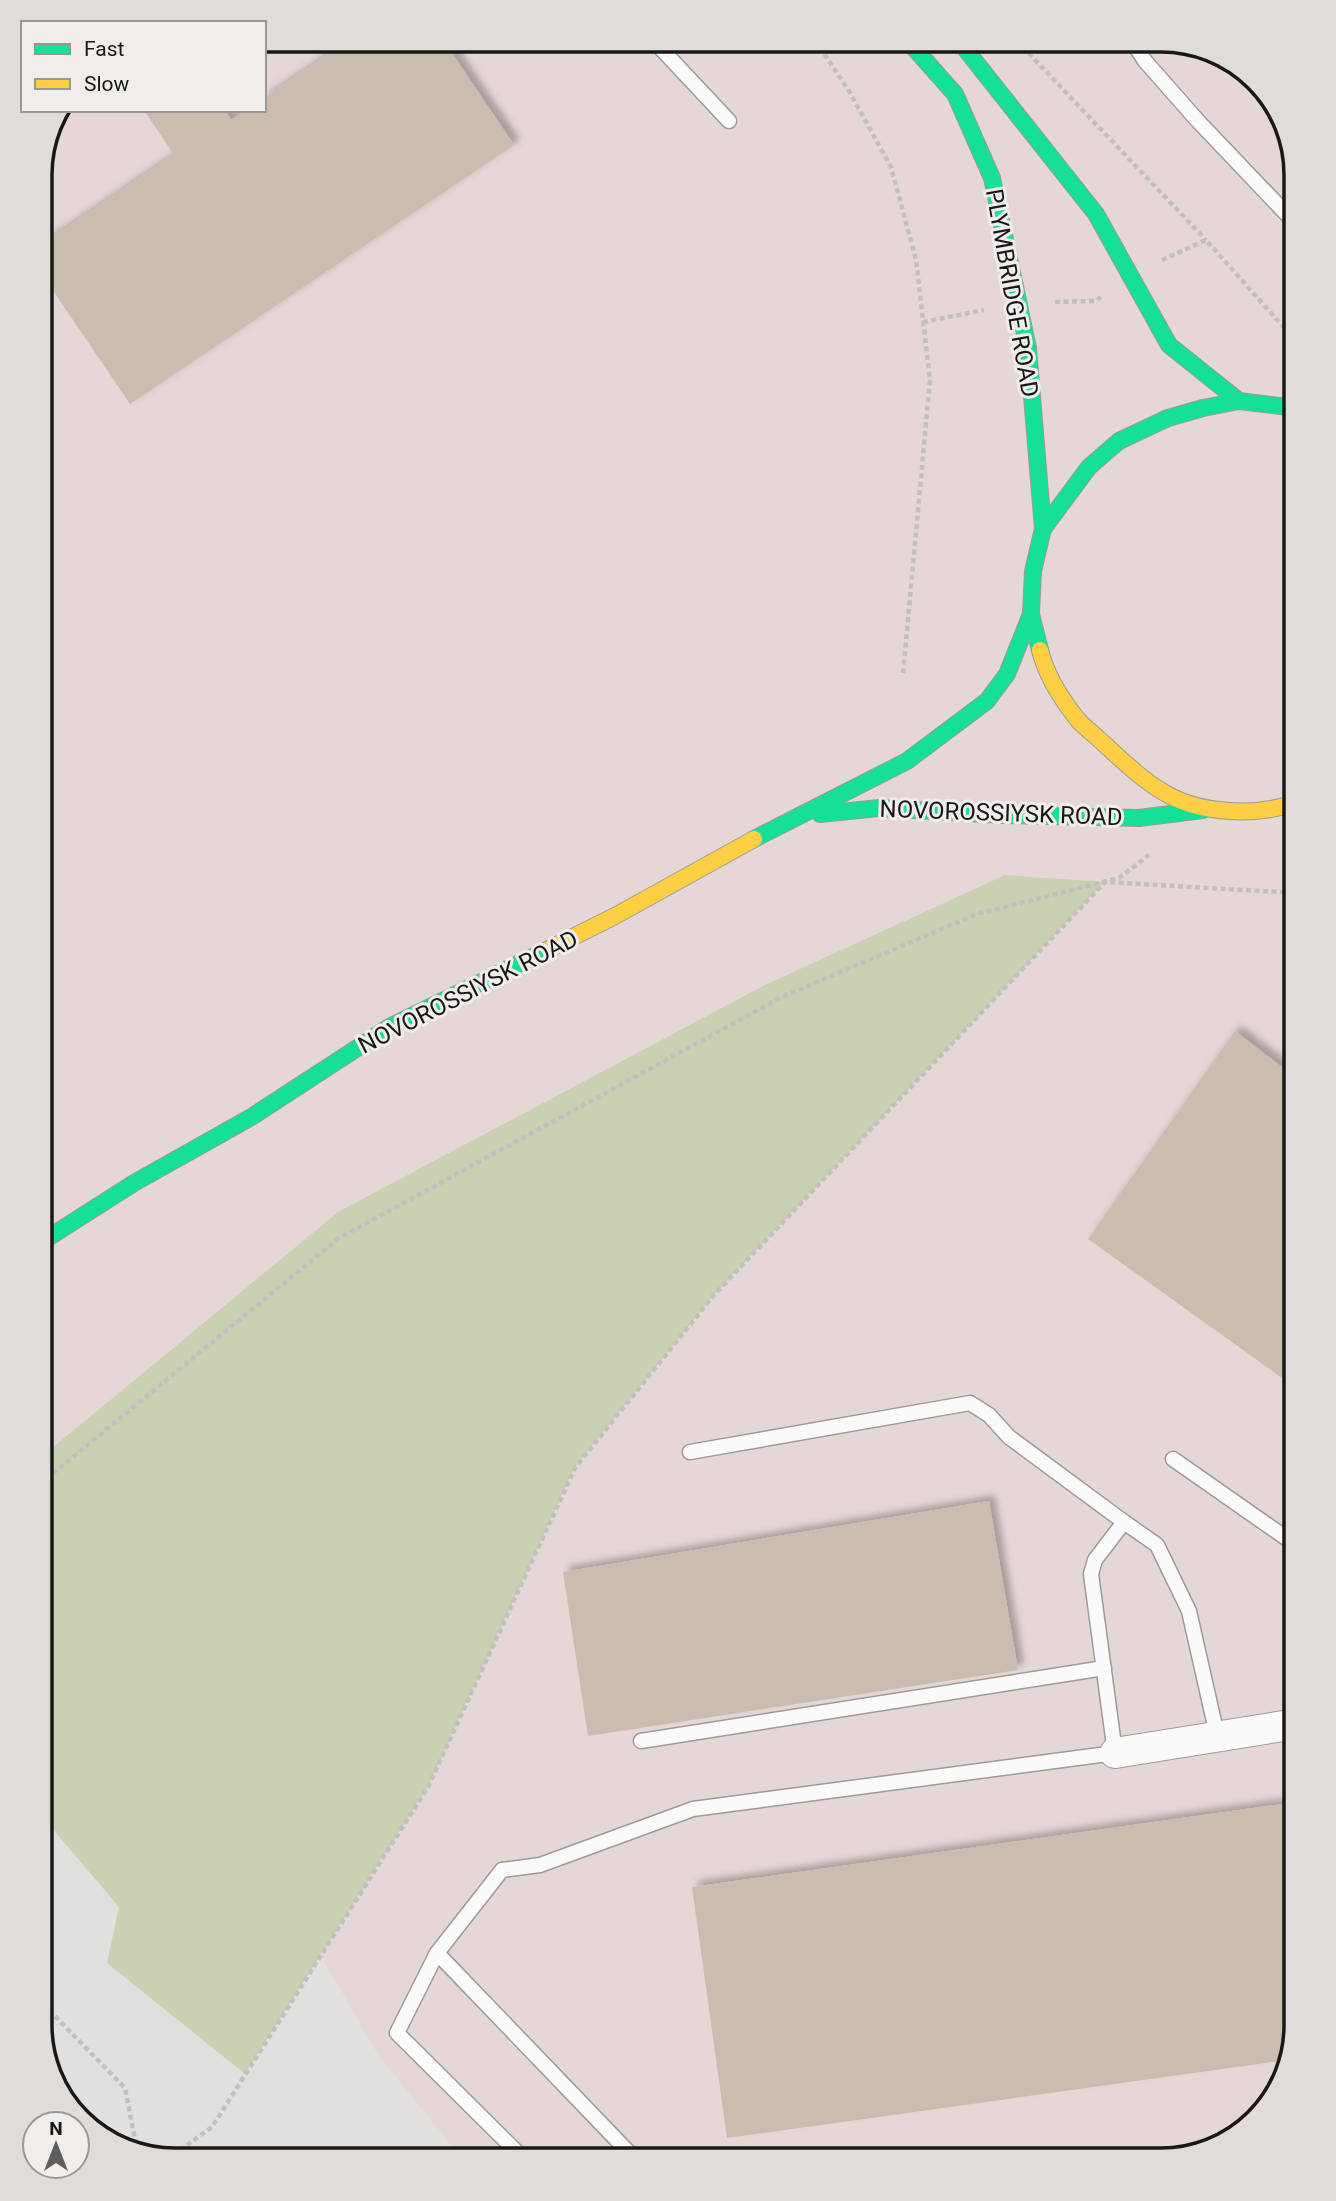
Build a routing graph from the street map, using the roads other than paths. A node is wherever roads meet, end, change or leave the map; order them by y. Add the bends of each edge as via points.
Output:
1 (665, 53) edge
2 (918, 53) edge
3 (969, 53) edge
4 (1140, 53) edge
5 (729, 121) dead end
6 (1284, 211) edge
7 (1239, 401) junction
8 (1284, 407) edge
9 (1043, 529) junction
10 (1031, 614) junction
11 (1284, 808) edge
12 (1209, 809) junction
13 (794, 817) junction
14 (52, 1235) edge
15 (690, 1452) dead end
16 (1173, 1459) dead end
17 (1124, 1522) junction
18 (1284, 1537) edge
19 (1104, 1668) junction
20 (1284, 1726) edge
21 (1217, 1735) junction
22 (641, 1741) dead end
23 (1115, 1753) junction
24 (437, 1953) junction
25 (513, 2148) edge
26 (624, 2148) edge

1 - 5 lane
2 - 9 main road, PLYMBRIDGE ROAD via 954,94 992,177 1028,348
3 - 7 main road via 1096,214 1169,345
4 - 6 lane via 1196,120
7 - 8 main road
7 - 9 main road via 1168,418 1119,441 1089,467
9 - 10 main road via 1033,572
10 - 12 main road via 1045,669 1079,721 1166,794
10 - 13 main road, NOVOROSSIYSK ROAD via 1007,674 987,701 908,761
11 - 12 main road
12 - 13 main road, NOVOROSSIYSK ROAD via 1139,818 879,808
13 - 14 main road, NOVOROSSIYSK ROAD via 615,916 391,1026 253,1116
15 - 17 lane via 970,1403
16 - 18 lane
17 - 19 lane via 1095,1560 1091,1574
17 - 21 lane via 1157,1545 1189,1611
19 - 22 lane
19 - 23 lane
20 - 21 street
21 - 23 street
23 - 24 lane via 694,1810 540,1865 502,1870
24 - 25 lane via 397,2033
24 - 26 lane

